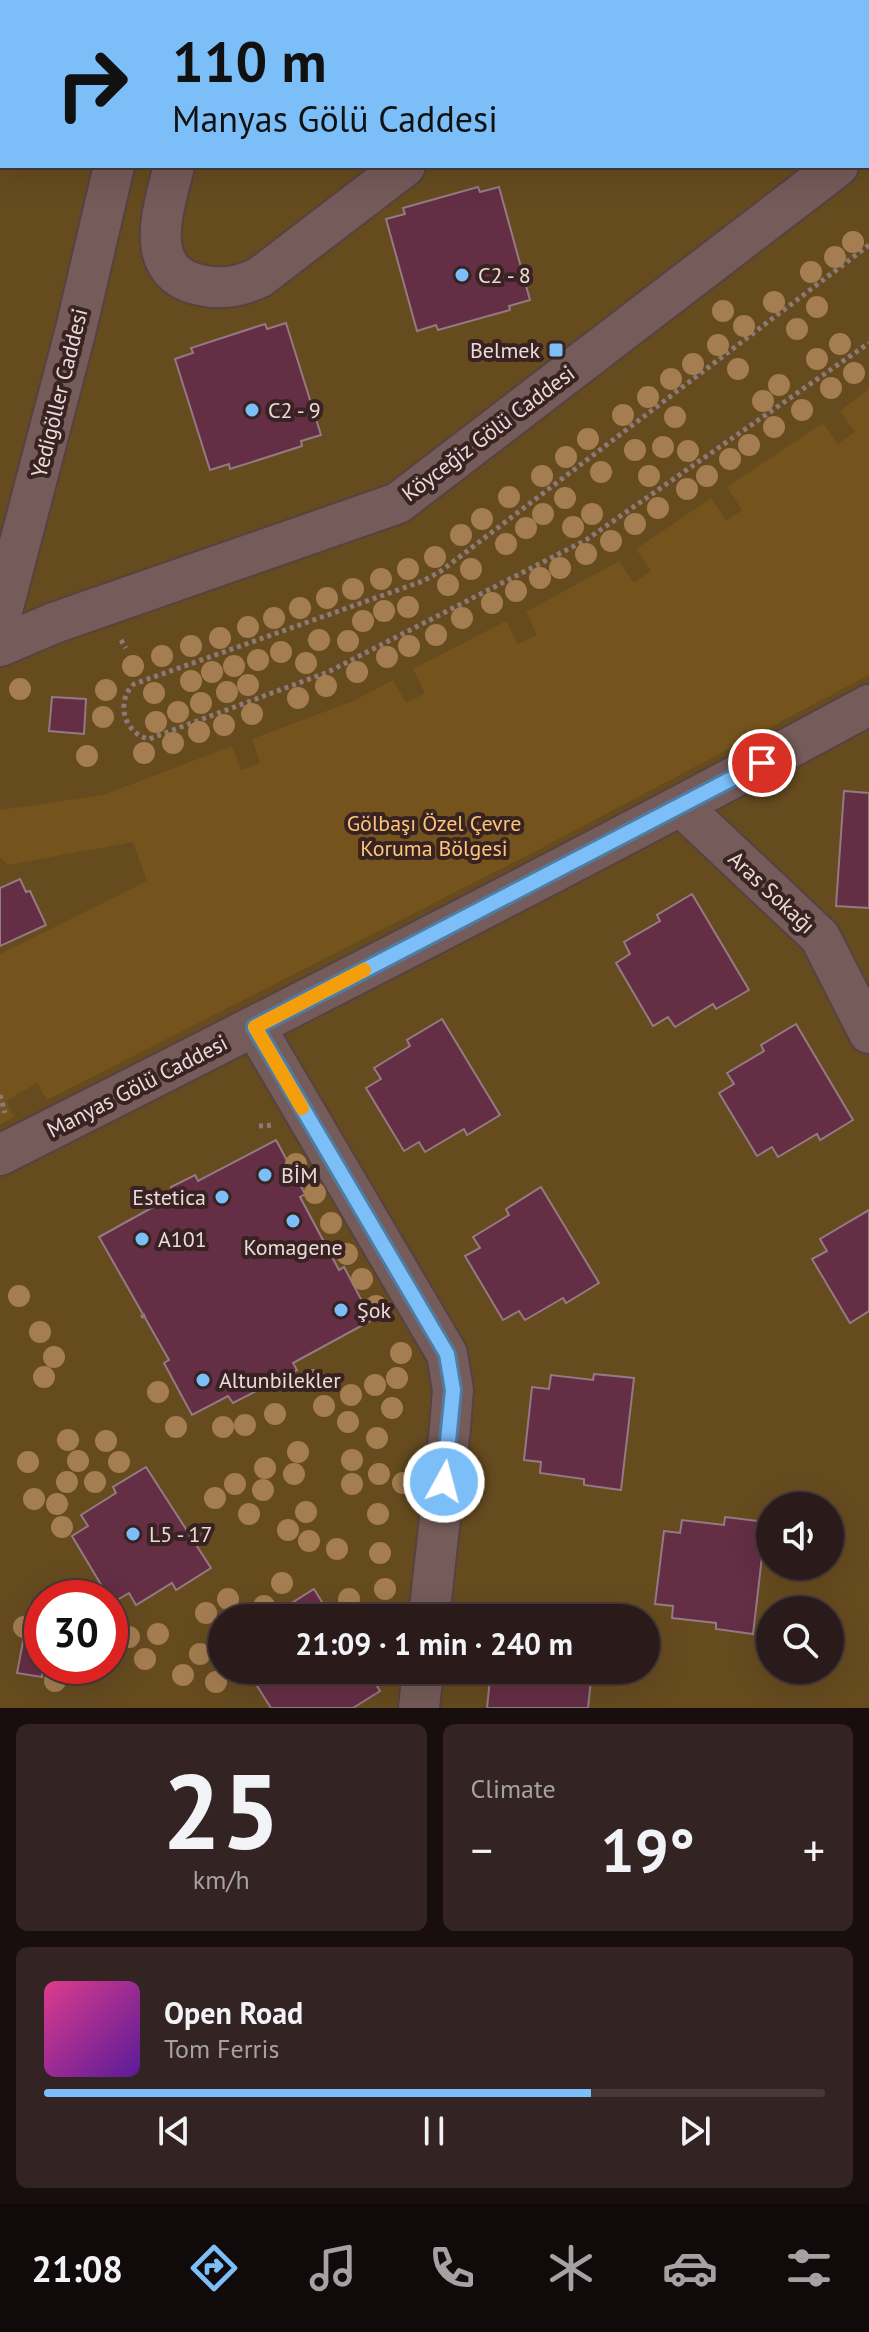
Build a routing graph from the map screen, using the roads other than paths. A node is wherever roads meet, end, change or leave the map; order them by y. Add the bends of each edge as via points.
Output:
1 (114, 168) edge
2 (174, 168) edge
3 (402, 168) edge
4 (835, 168) edge
5 (0, 619) edge
6 (0, 646) edge
7 (869, 705) edge
8 (681, 806) junction
9 (255, 1027) junction
10 (869, 1033) edge
11 (0, 1155) edge
12 (431, 1604) edge
13 (422, 1684) edge
14 (419, 1708) edge

1 - 5 street, Yedigöller Caddesi
2 - 3 street via 161,225 165,261 174,276 220,288 260,277
4 - 6 street, Köyceğiz Gölü Caddesi via 398,503
7 - 8 street, Manyas Gölü Caddesi
8 - 9 street, Manyas Gölü Caddesi
8 - 10 street, Aras Sokağı via 820,937
9 - 11 street, Manyas Gölü Caddesi
9 - 12 street via 447,1354 453,1390
13 - 14 street

